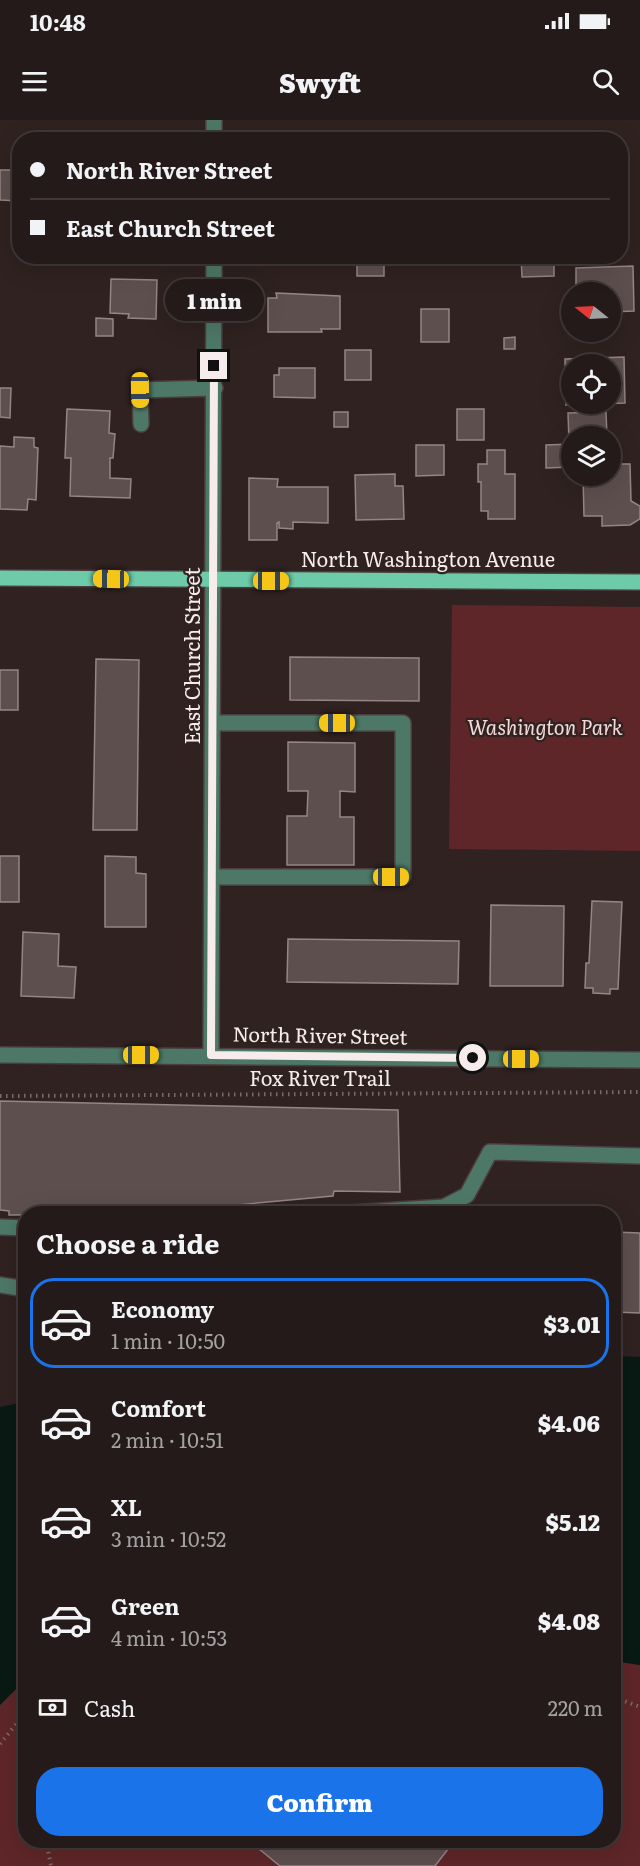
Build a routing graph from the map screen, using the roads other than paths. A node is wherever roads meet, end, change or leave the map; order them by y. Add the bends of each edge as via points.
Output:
1 (214, 264) edge
2 (214, 388) junction
3 (141, 424) dead end
4 (0, 578) edge
5 (214, 581) junction
6 (640, 582) edge
7 (213, 723) junction
8 (213, 877) junction
9 (0, 1055) edge
10 (211, 1055) junction
11 (640, 1060) edge
12 (640, 1156) edge
13 (446, 1206) edge
14 (0, 1227) edge
15 (18, 1228) edge
16 (0, 1285) edge
17 (18, 1288) edge

1 - 2 street, East Church Street
2 - 3 street via 140,390
2 - 5 street, East Church Street
4 - 5 main road, North Washington Avenue
5 - 6 main road, North Washington Avenue
5 - 7 street, East Church Street
7 - 8 street, East Church Street
7 - 8 street via 403,723 403,877
8 - 10 street, East Church Street
9 - 10 street, North River Street
10 - 11 street, North River Street
12 - 13 street via 490,1152 467,1195
14 - 15 street
16 - 17 street

